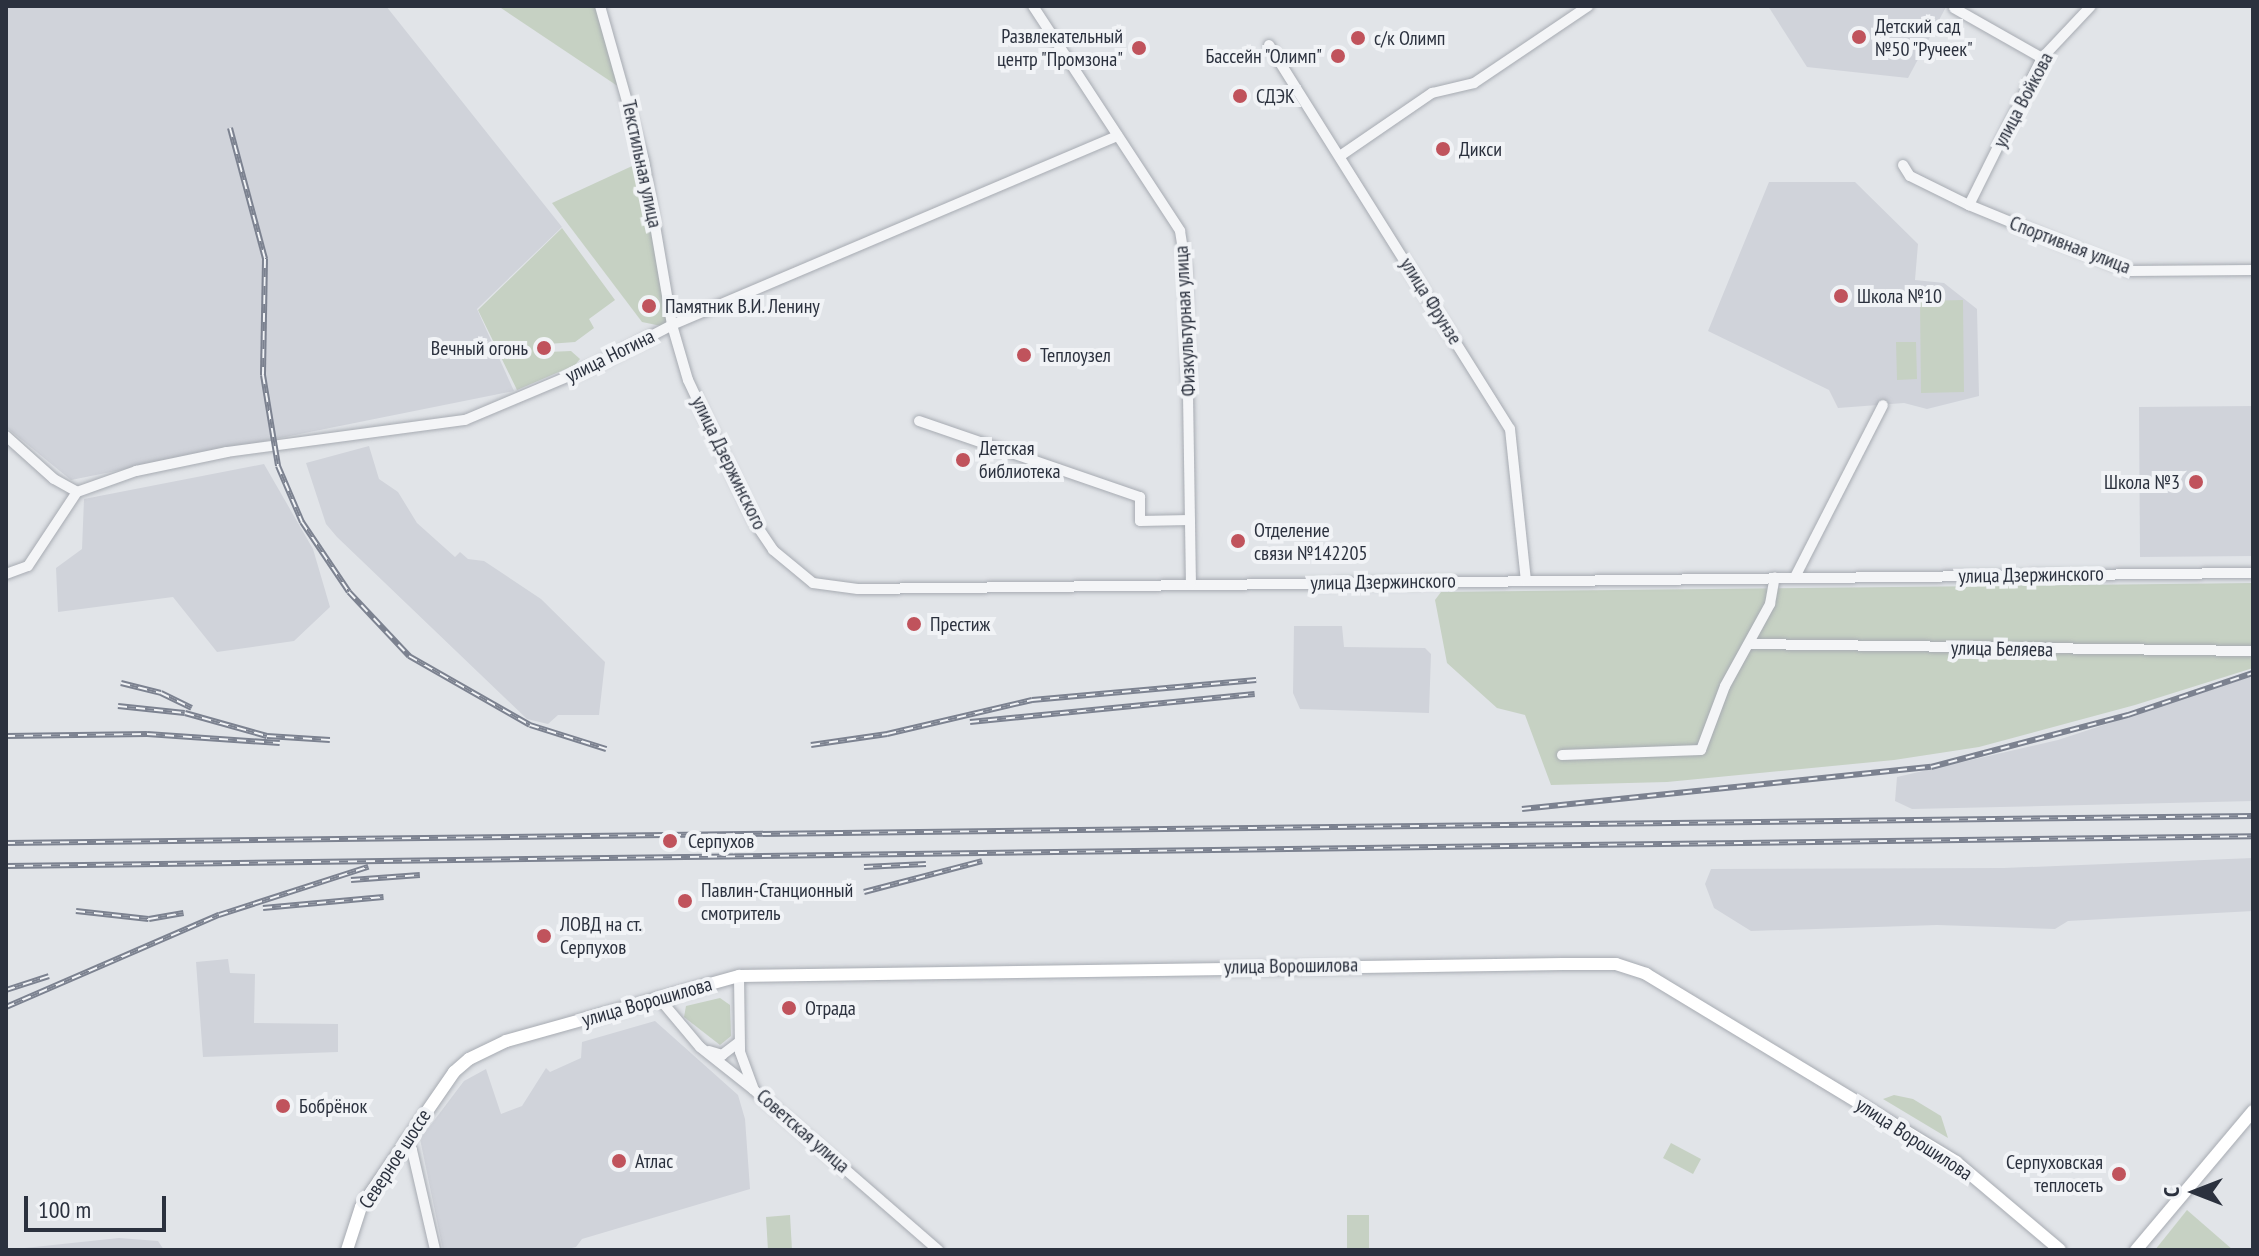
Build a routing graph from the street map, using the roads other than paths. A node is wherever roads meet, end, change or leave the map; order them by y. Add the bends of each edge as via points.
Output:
1 (600, 6) edge
2 (1033, 6) edge
3 (1588, 6) edge
4 (2091, 6) edge
5 (1954, 8) edge
6 (1269, 45) dead end
7 (2042, 58) junction
8 (1118, 136) junction
9 (1340, 156) junction
10 (1903, 165) dead end
11 (1969, 205) junction
12 (2253, 270) edge
13 (672, 325) junction
14 (1883, 405) dead end
15 (919, 421) dead end
16 (6, 436) edge
17 (77, 492) junction
18 (1190, 520) junction
19 (2253, 573) edge
20 (6, 574) edge
21 (1775, 577) junction
22 (1795, 577) junction
23 (1526, 580) junction
24 (1191, 585) junction
25 (1750, 644) junction
26 (2253, 651) edge
27 (1562, 755) dead end
28 (739, 976) junction
29 (658, 997) junction
30 (741, 1037) junction
31 (700, 1047) junction
32 (454, 1072) joint
33 (754, 1090) junction
34 (2253, 1111) edge
35 (404, 1141) junction
36 (347, 1250) edge
37 (435, 1250) edge
38 (938, 1250) edge
39 (2060, 1250) edge
40 (2136, 1250) edge

1 - 13 street, Текстильная улица via 644,161
2 - 8 street, Физкультурная улица
3 - 9 street via 1474,83 1432,93
4 - 7 street, улица Войкова
5 - 7 street
6 - 9 street, улица Фрунзе
7 - 11 street, улица Войкова
8 - 13 street, улица Ногина
8 - 18 street, Физкультурная улица via 1180,231 1186,267
9 - 23 street, улица Фрунзе via 1510,429
10 - 11 street, Спортивная улица via 1910,176
11 - 12 street, Спортивная улица via 2130,271
13 - 17 street, улица Ногина via 600,363 465,420 227,452 136,471
13 - 24 street, улица Дзержинского via 688,380 757,526 773,550 813,583 858,589
14 - 22 street
15 - 18 street via 1140,497 1140,521
16 - 17 street via 54,479
17 - 20 street via 28,566
18 - 24 street, Физкультурная улица
19 - 22 street, улица Дзержинского
21 - 22 street, улица Дзержинского
21 - 23 street, улица Дзержинского
21 - 25 street via 1770,604
23 - 24 street, улица Дзержинского
25 - 26 street, улица Беляева
25 - 27 street via 1697,752
28 - 29 main road, улица Ворошилова
28 - 30 street, Советская улица
28 - 39 main road, улица Ворошилова via 881,970 1616,964 1672,989 1956,1162
29 - 31 street
29 - 32 main road, улица Ворошилова via 506,1041
30 - 31 street via 736,1048 722,1055
30 - 33 street, Советская улица via 742,1061
31 - 33 street
32 - 35 main road, Северное шоссе
33 - 38 street, Советская улица
34 - 40 main road
35 - 36 main road, Северное шоссе via 361,1207
35 - 37 street via 412,1150

